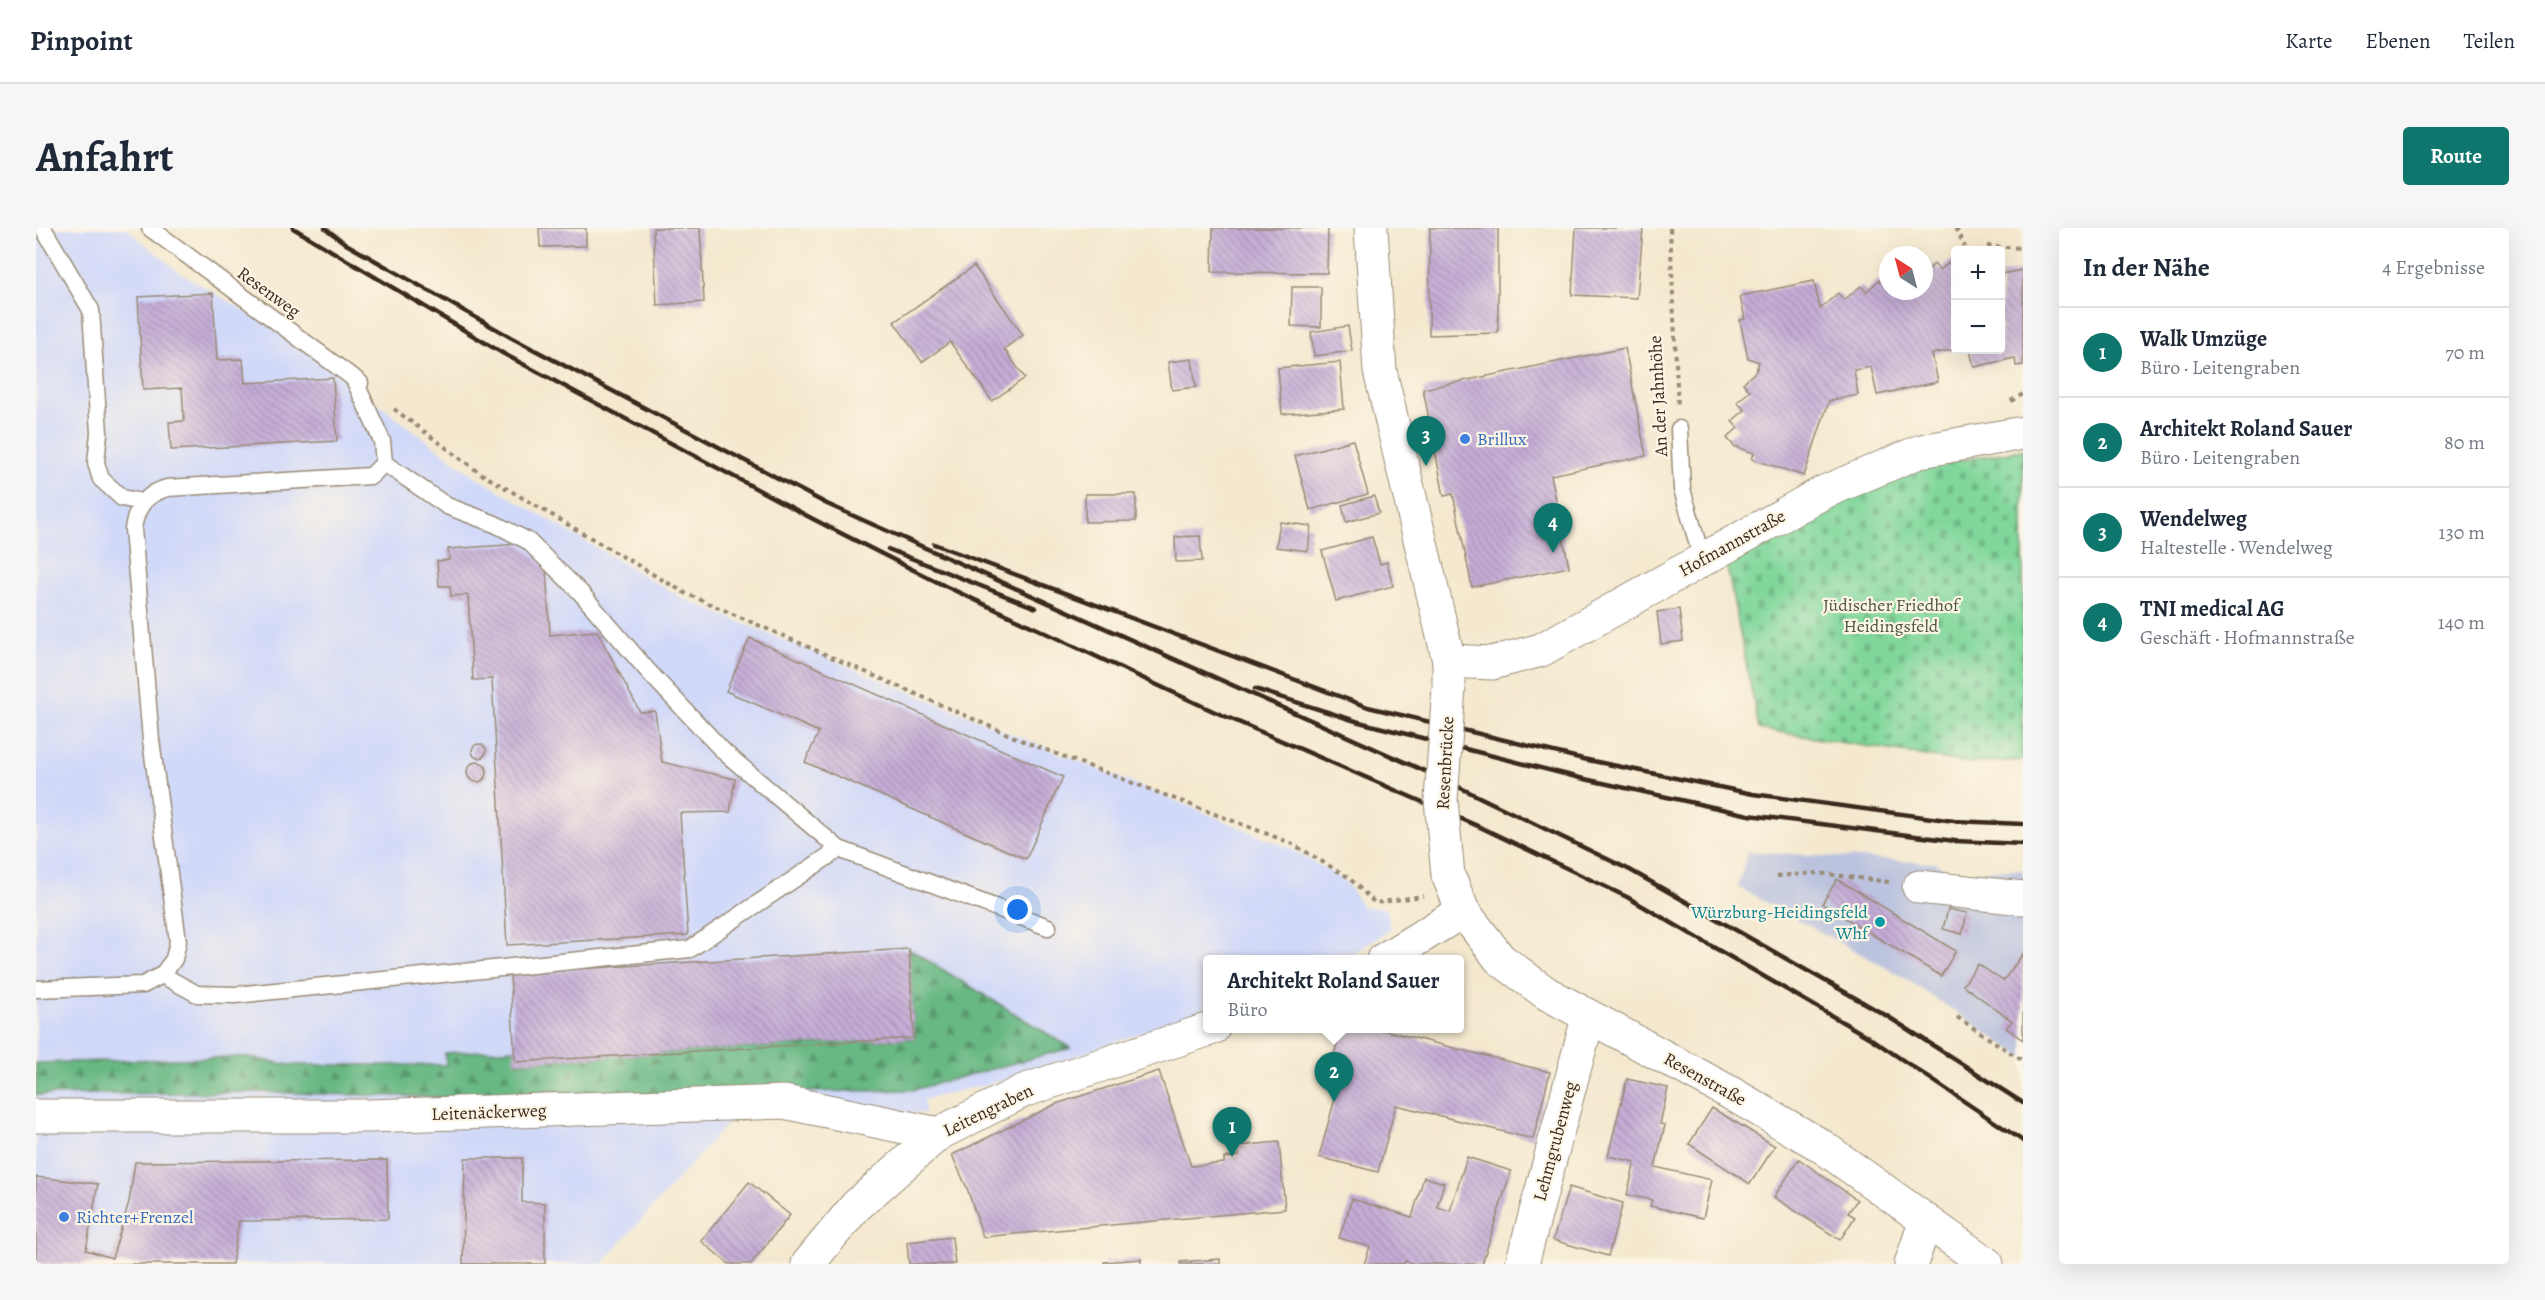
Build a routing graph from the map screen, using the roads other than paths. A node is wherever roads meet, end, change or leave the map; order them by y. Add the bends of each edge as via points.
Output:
1 (43, 228) edge
2 (150, 228) edge
3 (1371, 228) edge
4 (1679, 429) road end
5 (2023, 433) edge
6 (384, 463) junction
7 (142, 502) junction
8 (1702, 559) junction
9 (1449, 674) junction
10 (839, 849) junction
11 (1919, 887) road end
12 (1455, 893) junction
13 (2023, 898) edge
14 (1048, 927) dead end
15 (1388, 955) edge
16 (162, 975) junction
17 (36, 990) edge
18 (1588, 1018) junction
19 (1203, 1032) edge
20 (36, 1116) edge
21 (938, 1134) junction
22 (1925, 1223) junction
23 (808, 1264) edge
24 (1522, 1264) edge
25 (1911, 1264) edge
26 (1987, 1264) edge

1 - 7 lane via 91,310 99,433 96,463 101,479 122,498
2 - 6 lane, Resenweg via 359,382 381,441
3 - 9 street, Resenbrücke via 1380,371
4 - 8 lane, An der Jahnhöhe via 1682,489
5 - 8 street, Hofmannstraße via 1921,451 1822,493
6 - 7 lane via 371,476 167,488
6 - 10 lane via 447,506 495,524 528,542 581,593 724,752
7 - 16 lane via 133,529 151,740 178,941 174,959
8 - 9 street, Hofmannstraße via 1541,650
9 - 12 street, Resenbrücke, bridge via 1441,800
10 - 14 lane
10 - 16 lane via 690,949 235,995 197,994
11 - 13 street
12 - 15 street
12 - 18 street, Resenstraße via 1500,959
16 - 17 lane via 143,985
18 - 22 street, Resenstraße via 1820,1145
18 - 24 street, Lehmgrubenweg
19 - 21 street, Leitengraben via 1023,1091
20 - 21 street, Leitenäckerweg via 368,1116 784,1102
21 - 23 street, Leitengraben via 856,1206
22 - 25 street
22 - 26 street, Resenstraße

